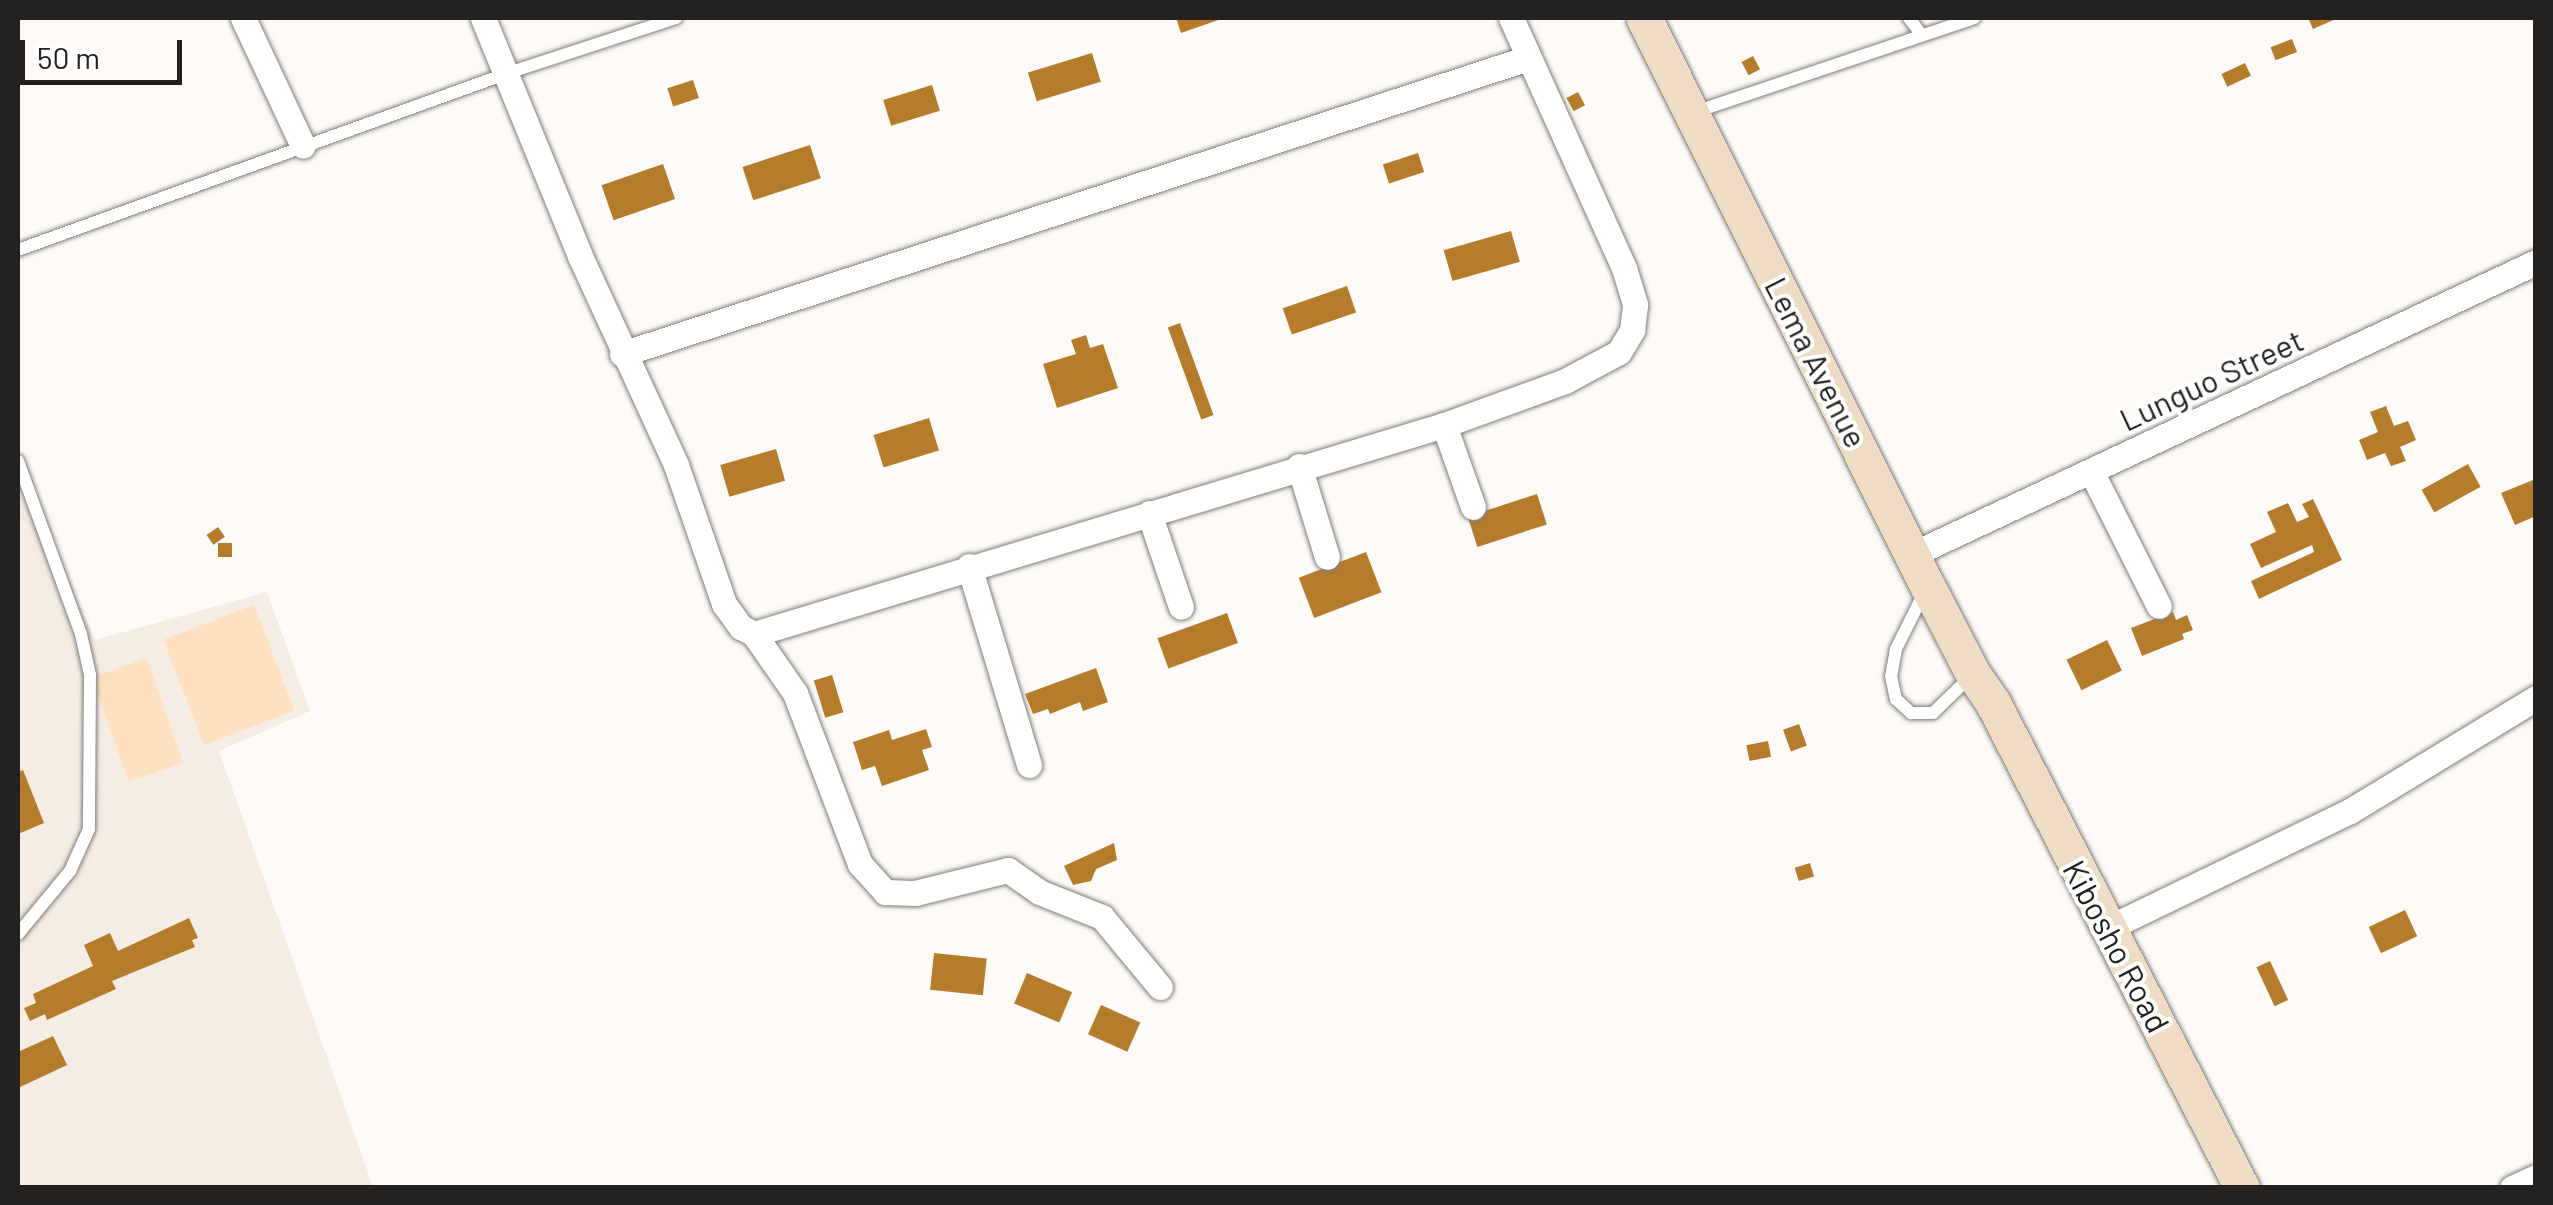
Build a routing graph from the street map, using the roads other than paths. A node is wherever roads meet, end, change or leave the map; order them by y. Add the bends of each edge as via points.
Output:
1 (243, 18) edge
2 (483, 18) edge
3 (676, 18) edge
4 (1511, 18) edge
5 (1644, 18) edge
6 (1909, 18) edge
7 (1974, 18) edge
8 (1922, 34) junction
9 (1528, 58) junction
10 (508, 73) junction
11 (1692, 112) junction
12 (302, 146) junction
13 (18, 250) edge
14 (2536, 262) edge
15 (622, 354) junction
16 (1444, 425) junction
17 (18, 461) edge
18 (1299, 466) junction
19 (2092, 470) junction
20 (21, 480) edge
21 (1473, 507) dead end
22 (1149, 513) junction
23 (1913, 554) junction
24 (1327, 558) dead end
25 (970, 566) junction
26 (1928, 587) junction
27 (2159, 606) dead end
28 (1182, 607) dead end
29 (754, 634) junction
30 (1973, 674) junction
31 (2536, 698) edge
32 (1994, 703) joint
33 (1029, 765) dead end
34 (2106, 929) junction
35 (18, 934) edge
36 (1160, 987) dead end
37 (2536, 1176) edge
38 (2242, 1188) edge
39 (2512, 1188) edge

1 - 12 street
2 - 10 street
3 - 10 lane
4 - 9 street
5 - 11 main road, Lema Avenue
6 - 8 lane
7 - 8 lane
8 - 11 lane
9 - 15 street
9 - 16 street via 1624,268 1634,304 1632,330 1603,364
10 - 12 lane
10 - 15 street
11 - 23 main road, Lema Avenue
12 - 13 lane
14 - 19 street, Lunguo Street
15 - 29 street via 676,465 724,604
16 - 18 street
16 - 21 street
17 - 20 lane
18 - 22 street
18 - 24 street
19 - 23 street, Lunguo Street
19 - 27 street
20 - 35 lane via 85,648 89,829 70,871
22 - 25 street
22 - 28 street
23 - 26 main road, Lema Avenue
25 - 29 street
25 - 33 street
26 - 30 main road, Lema Avenue
26 - 30 lane via 1896,649 1890,676 1896,699 1911,713 1933,713
29 - 36 street via 795,693 860,864 885,892 915,892 1008,870 1039,892 1102,918
30 - 32 main road, Lema Avenue
31 - 34 street via 2350,812
32 - 34 main road, Kibosho Road
34 - 38 main road, Kibosho Road
37 - 39 street

